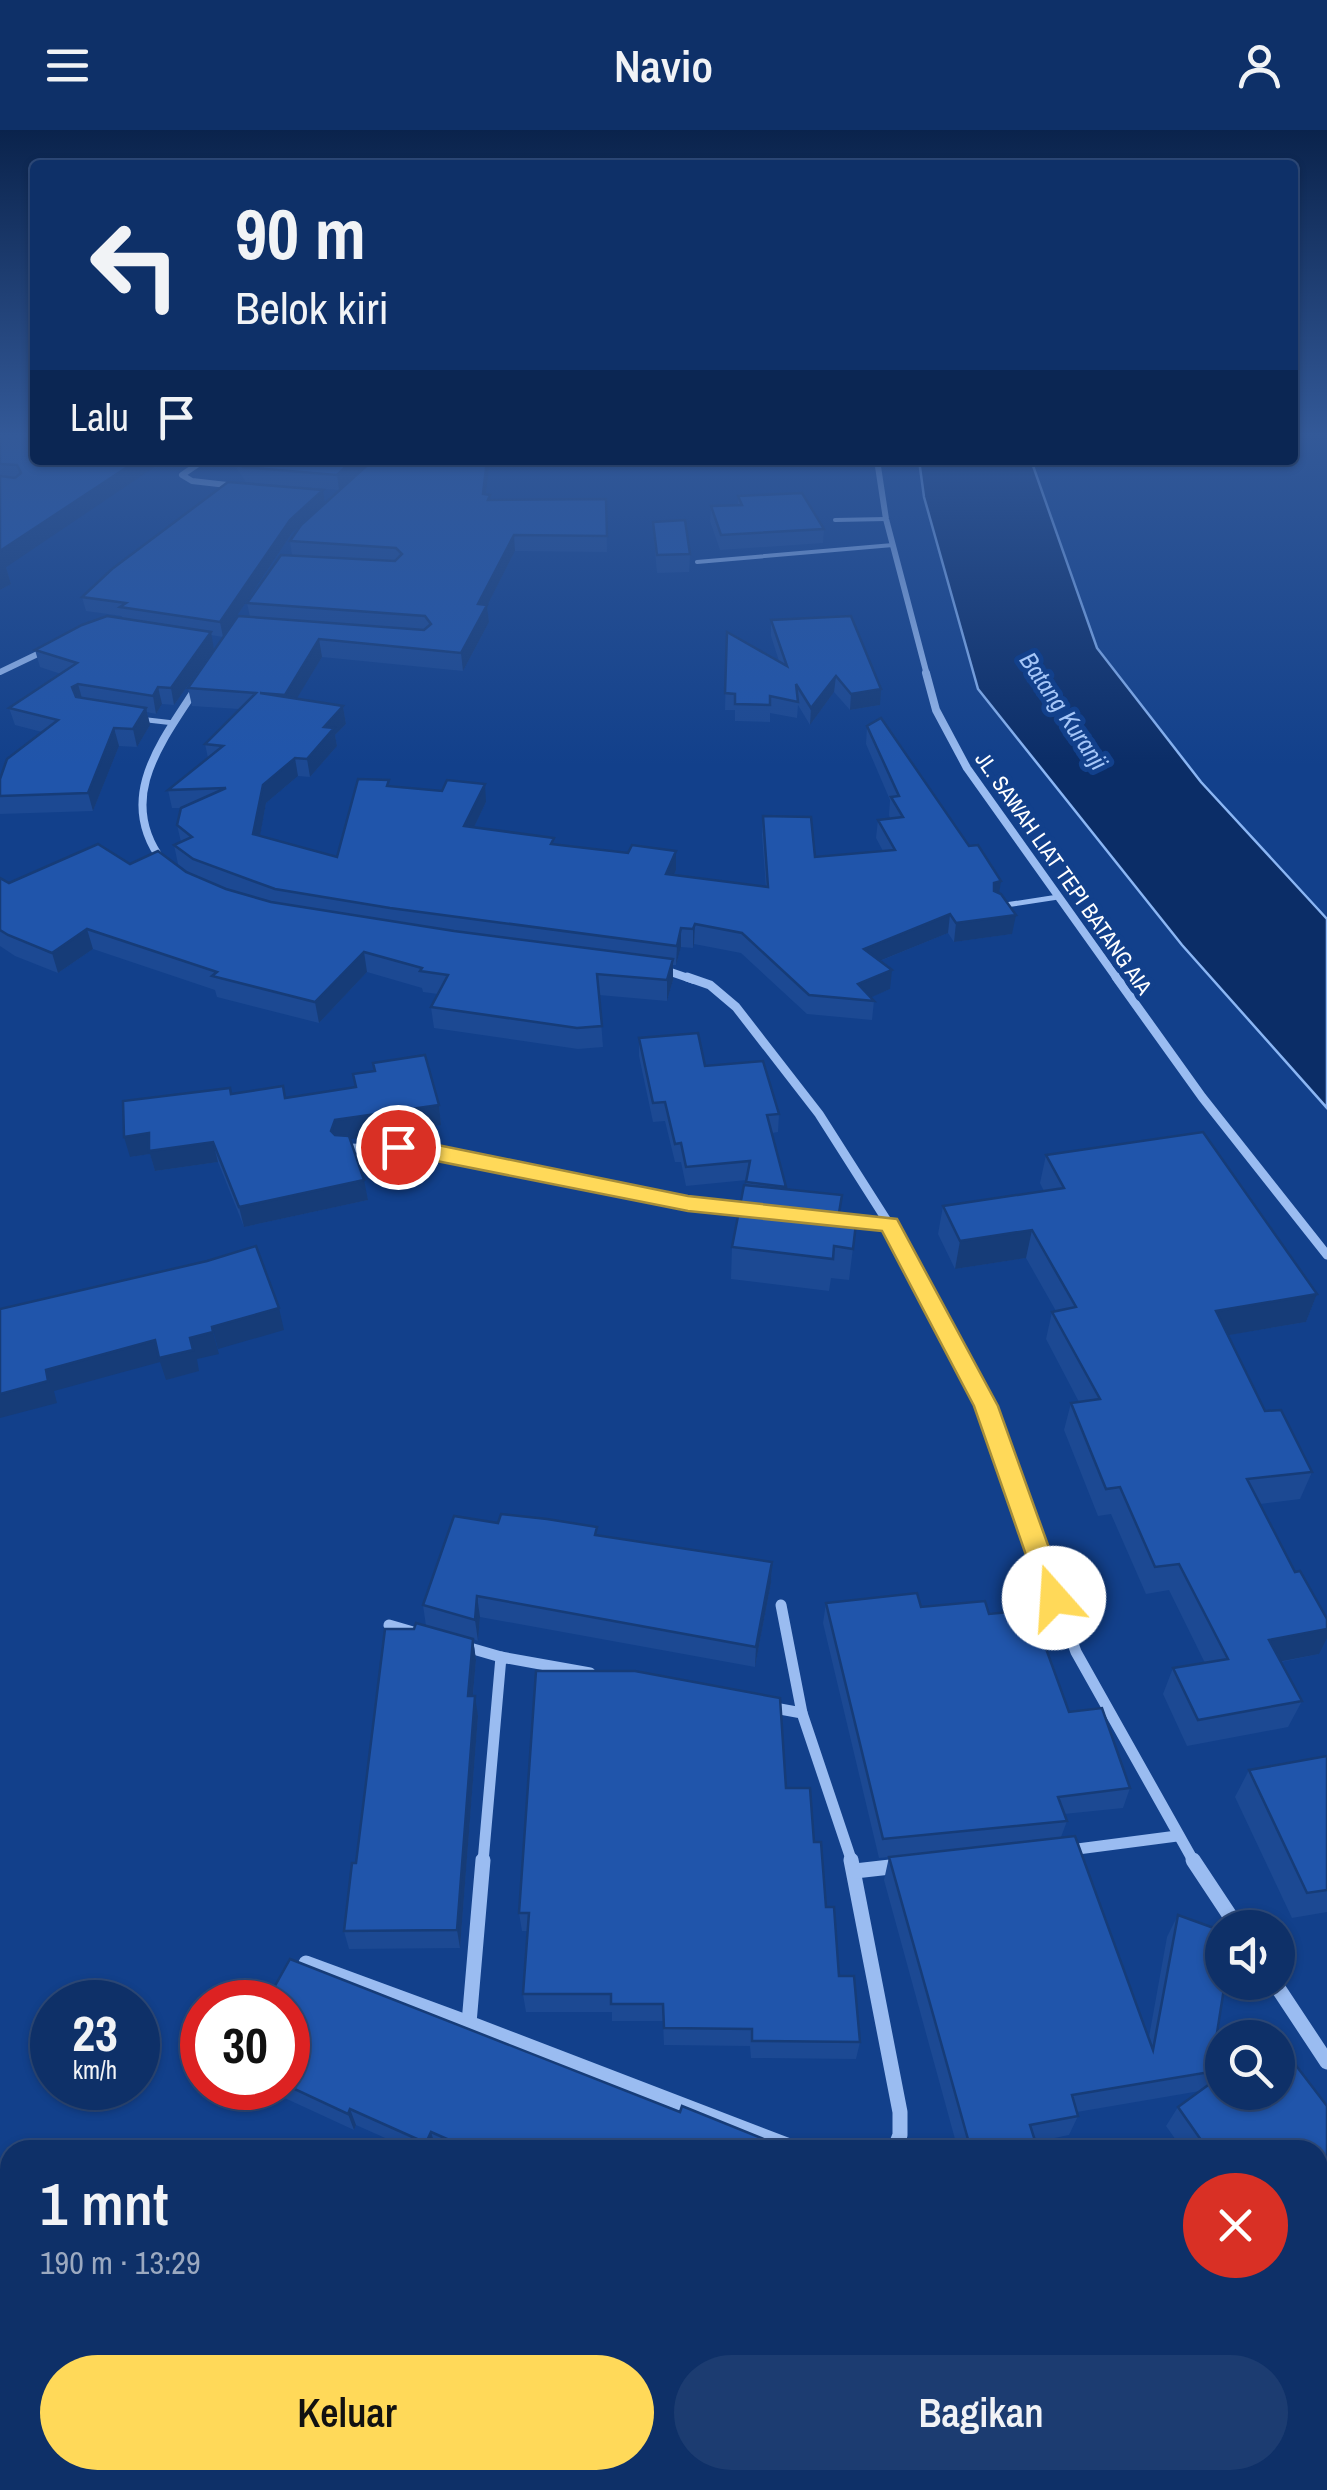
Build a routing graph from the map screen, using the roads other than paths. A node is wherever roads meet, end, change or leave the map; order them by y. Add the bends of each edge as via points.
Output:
1 (893, 546) joint
2 (697, 562) dead end
3 (61, 643) edge
4 (0, 672) edge
5 (200, 684) edge
6 (124, 718) edge
7 (174, 723) junction
8 (174, 871) edge
9 (1058, 897) junction
10 (996, 907) edge
11 (640, 966) edge
12 (342, 1148) edge
13 (767, 1213) edge
14 (835, 1219) edge
15 (889, 1224) junction
16 (1327, 1255) edge
17 (782, 1605) dead end
18 (389, 1624) edge
19 (426, 1635) edge
20 (445, 1641) edge
21 (501, 1657) junction
22 (614, 1678) edge
23 (745, 1702) edge
24 (802, 1713) junction
25 (1177, 1836) junction
26 (1048, 1852) edge
27 (913, 1865) edge
28 (855, 1870) junction
29 (1226, 1910) edge
30 (306, 1963) edge
31 (1286, 2000) edge
32 (469, 2023) junction
33 (1327, 2062) edge
34 (774, 2140) edge
35 (898, 2140) edge

1 - 2 lane
1 - 9 street, JL. SAWAH LIAT TEPI BATANG AIA via 936,710 967,768
3 - 4 street
5 - 7 street
6 - 7 lane
7 - 8 street via 144,783 140,806 144,837
9 - 10 lane
9 - 16 street, JL. SAWAH LIAT TEPI BATANG AIA via 1202,1097
11 - 15 street via 686,974 736,1007 819,1114
12 - 13 street via 423,1148 595,1186
14 - 15 street
15 - 25 street via 986,1406 1076,1652
17 - 24 street
18 - 19 street
20 - 21 street
21 - 22 street
21 - 32 street
23 - 24 street
24 - 28 street
25 - 26 street
25 - 29 street
27 - 28 street
28 - 35 street via 900,2112
30 - 32 street
31 - 33 street
32 - 34 street

